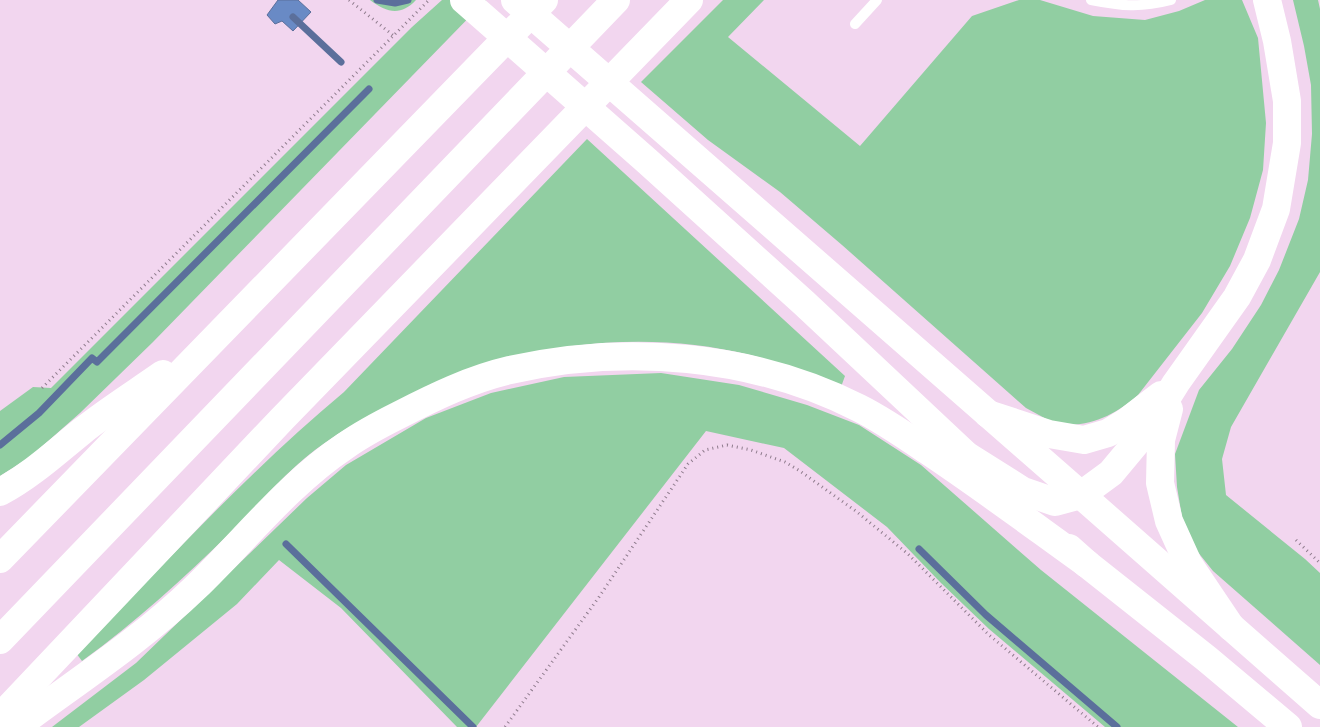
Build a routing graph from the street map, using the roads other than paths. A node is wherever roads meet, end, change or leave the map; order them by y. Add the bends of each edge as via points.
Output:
1 (464, 0) edge
2 (515, 0) edge
3 (544, 0) edge
4 (616, 0) edge
5 (689, 0) edge
6 (877, 0) edge
7 (1091, 0) edge
8 (1171, 0) edge
9 (1267, 0) edge
10 (855, 24) dead end
11 (218, 336) junction
12 (1176, 383) junction
13 (988, 414) junction
14 (966, 455) junction
15 (0, 492) edge
16 (1082, 495) junction
17 (0, 559) edge
18 (1087, 564) junction
19 (1231, 627) junction
20 (0, 640) edge
21 (1320, 706) edge
22 (0, 717) edge
23 (16, 727) edge
24 (1288, 727) edge

1 - 14 main road via 804,303
2 - 13 main road
3 - 11 main road
4 - 20 main road
5 - 22 main road via 282,419
6 - 10 lane
7 - 8 lane via 1121,6 1150,6
9 - 12 main road via 1287,101 1287,143 1276,209 1257,260 1237,297
11 - 15 main road
11 - 17 main road
12 - 13 main road via 1126,422 1108,433 1084,440 1048,434
12 - 16 main road via 1146,432 1111,474
12 - 19 main road via 1161,440 1160,483 1169,521 1188,563
13 - 16 main road
14 - 16 main road via 1023,491 1055,502
14 - 18 main road
16 - 19 main road
18 - 23 main road via 903,435 860,408 816,390 715,361 611,355 556,362 508,371 464,385 418,405 345,445 291,491 193,590 102,665
18 - 24 main road
19 - 21 main road

